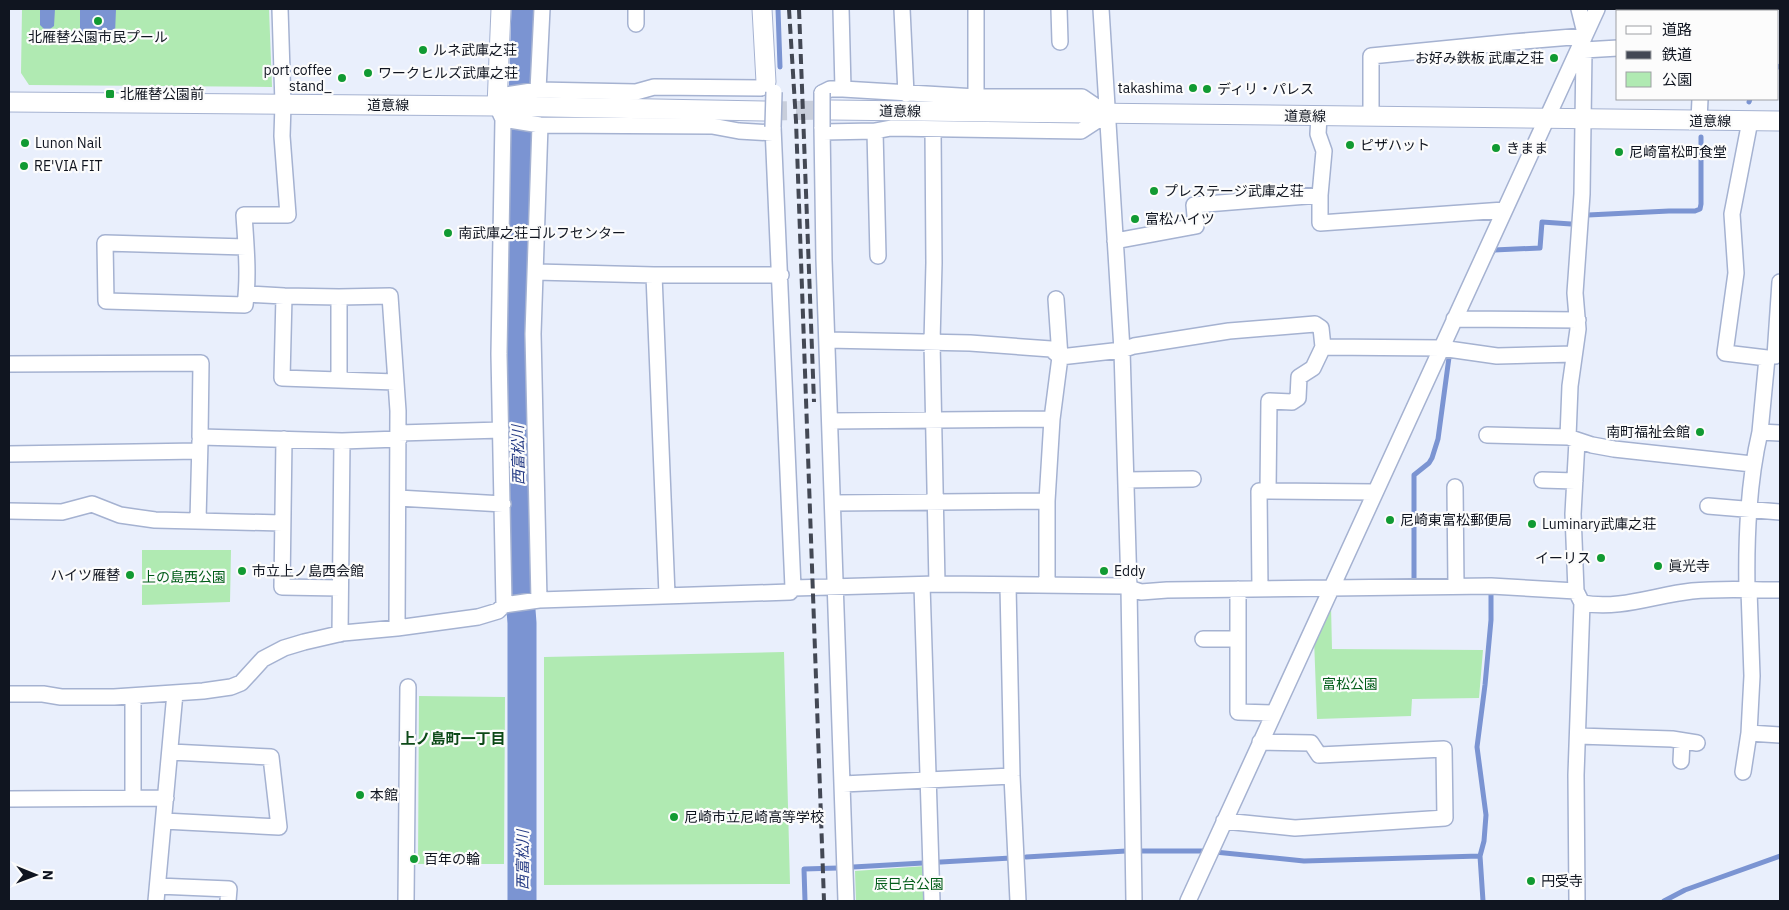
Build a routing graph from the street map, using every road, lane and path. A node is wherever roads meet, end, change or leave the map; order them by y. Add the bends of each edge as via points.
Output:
1 (280, 9) edge
2 (501, 9) edge
3 (542, 9) edge
4 (762, 9) edge
5 (841, 9) edge
6 (902, 9) edge
7 (976, 9) edge
8 (1059, 9) edge
9 (1101, 9) edge
10 (1579, 9) edge
11 (1597, 9) edge
12 (1583, 40) junction
13 (1060, 42) dead end
14 (1616, 48) edge
15 (769, 86) junction
16 (843, 90) junction
17 (906, 94) junction
18 (976, 97) junction
19 (1700, 100) edge
20 (9, 102) edge
21 (283, 104) junction
22 (535, 108) junction
23 (506, 109) junction
24 (831, 110) tunnel mouth
25 (1107, 114) junction
26 (1319, 116) junction
27 (1371, 117) junction
28 (1546, 118) junction
29 (1584, 120) junction
30 (1699, 120) junction
31 (1750, 121) junction
32 (1780, 121) edge
33 (772, 124) junction
34 (822, 130) junction
35 (933, 130) junction
36 (875, 131) junction
37 (1320, 195) junction
38 (1504, 210) junction
39 (1115, 241) junction
40 (246, 247) junction
41 (878, 256) dead end
42 (536, 272) junction
43 (781, 274) junction
44 (654, 275) junction
45 (1780, 282) edge
46 (247, 294) junction
47 (284, 296) junction
48 (339, 297) junction
49 (1056, 299) dead end
50 (1454, 319) junction
51 (1578, 320) junction
52 (827, 340) junction
53 (932, 342) junction
54 (1323, 347) junction
55 (1440, 348) junction
56 (1122, 350) junction
57 (1574, 354) junction
58 (1060, 356) junction
59 (1774, 356) edge
60 (9, 364) edge
61 (339, 380) junction
62 (395, 382) junction
63 (1052, 418) junction
64 (830, 421) junction
65 (935, 421) junction
66 (501, 430) junction
67 (1760, 432) junction
68 (1780, 433) edge
69 (1487, 435) dead end
70 (399, 436) junction
71 (284, 439) junction
72 (1572, 439) junction
73 (342, 441) junction
74 (200, 444) junction
75 (9, 454) edge
76 (1752, 464) junction
77 (1193, 479) dead end
78 (1126, 480) junction
79 (1542, 480) dead end
80 (1574, 481) junction
81 (1455, 488) dead end
82 (1268, 491) junction
83 (1374, 492) junction
84 (398, 498) junction
85 (1047, 500) junction
86 (936, 502) junction
87 (834, 503) junction
88 (503, 504) junction
89 (1708, 506) dead end
90 (1750, 510) junction
91 (9, 511) edge
92 (1780, 512) edge
93 (198, 520) junction
94 (282, 523) junction
95 (929, 584) junction
96 (1047, 585) junction
97 (1008, 586) junction
98 (1456, 586) junction
99 (836, 587) junction
100 (340, 588) junction
101 (793, 588) junction
102 (1129, 588) junction
103 (1330, 588) junction
104 (1238, 589) junction
105 (1260, 589) junction
106 (1748, 590) junction
107 (1780, 590) edge
108 (668, 595) junction
109 (1579, 597) junction
110 (536, 600) junction
111 (507, 605) junction
112 (397, 628) junction
113 (340, 634) junction
114 (1238, 638) junction
115 (1203, 639) dead end
116 (408, 687) dead end
117 (176, 693) junction
118 (9, 694) edge
119 (133, 696) junction
120 (1273, 713) junction
121 (1749, 733) junction
122 (1780, 735) edge
123 (1578, 736) junction
124 (1682, 740) junction
125 (1260, 742) junction
126 (1697, 743) dead end
127 (171, 752) junction
128 (1681, 761) dead end
129 (1743, 772) dead end
130 (1012, 776) junction
131 (929, 781) junction
132 (843, 784) junction
133 (133, 797) junction
134 (166, 798) junction
135 (9, 799) edge
136 (164, 821) junction
137 (1224, 821) junction
138 (157, 894) edge
139 (228, 901) edge
140 (406, 901) edge
141 (846, 901) edge
142 (932, 901) edge
143 (1018, 901) edge
144 (1134, 901) edge
145 (1188, 901) edge
146 (1577, 901) edge

1 - 21 street
2 - 23 street
3 - 22 street
4 - 15 street
5 - 16 street
6 - 17 street
7 - 18 street
8 - 13 street
9 - 25 street
10 - 12 street
11 - 12 street
12 - 14 street
12 - 27 street via 1513,42 1371,56
12 - 28 street
12 - 29 street
15 - 22 street via 654,87
15 - 33 street, bridge
16 - 17 street
16 - 34 street, bridge via 830,89 822,93
17 - 18 street
18 - 25 street via 1082,97
19 - 30 street
20 - 21 street, 道意線
21 - 23 street, 道意線
21 - 40 street via 288,215 244,215
22 - 23 street, 道意線
22 - 33 street, 道意線
22 - 42 street
23 - 66 street via 499,354
24 - 25 street, 道意線
25 - 26 street, 道意線
25 - 35 street via 1081,131
25 - 39 street
26 - 27 street, 道意線
26 - 37 street via 1318,134 1324,151
27 - 28 street, 道意線
28 - 29 street, 道意線
28 - 38 street
29 - 30 street, 道意線
29 - 51 street via 1575,293
30 - 31 street, 道意線
31 - 32 street, 道意線
31 - 59 street via 1732,214 1736,273 1725,353
33 - 43 street
34 - 36 street
34 - 52 street
35 - 36 street via 891,128
35 - 53 street
36 - 41 street
37 - 38 street via 1320,223
37 - 39 street via 1194,205 1196,226
38 - 50 street
39 - 56 street
40 - 46 street
40 - 46 street via 105,243 106,301 245,305
42 - 44 street
42 - 110 street via 533,334
43 - 44 street
43 - 101 street
44 - 108 street
45 - 59 street
46 - 47 street
47 - 48 street
47 - 61 street via 282,378
48 - 61 street
48 - 62 street via 390,296
49 - 58 street
50 - 51 street
50 - 55 street
51 - 57 street
52 - 53 street
52 - 64 street
53 - 58 street via 1051,349
53 - 65 street
54 - 55 street
54 - 56 street via 1321,328 1315,324 1229,331
54 - 82 street via 1313,368 1299,377 1298,398 1292,402 1269,401
55 - 57 street via 1497,356
55 - 83 street
56 - 58 street
56 - 78 street
57 - 72 street via 1570,386
58 - 63 street
59 - 67 street
60 - 74 street via 202,363
61 - 62 street
62 - 70 street
63 - 65 street
63 - 85 street
64 - 65 street
64 - 87 street
65 - 86 street
66 - 70 street
66 - 88 street
67 - 68 street
67 - 76 street
69 - 72 street
70 - 73 street
70 - 84 street
71 - 73 street
71 - 74 street
71 - 94 street
72 - 76 street via 1614,449
72 - 80 street
73 - 100 street
74 - 75 street
74 - 93 street
76 - 90 street
77 - 78 street
78 - 102 street
79 - 80 street
80 - 109 street
81 - 98 street
82 - 83 street
82 - 105 street via 1258,491
83 - 103 street
84 - 88 street
84 - 112 street
85 - 86 street
85 - 96 street
86 - 87 street
86 - 95 street
87 - 99 street
88 - 111 street
89 - 90 street
90 - 92 street
90 - 106 street
91 - 93 street via 62,512 92,504 120,515 155,520
93 - 94 street
94 - 100 street via 282,587
95 - 97 street
95 - 99 street
95 - 131 street
96 - 97 street
96 - 102 street
97 - 130 street
98 - 103 street
98 - 109 street via 1491,586
99 - 101 street
99 - 132 street
100 - 113 street
101 - 108 street via 790,592
102 - 104 street via 1142,592
102 - 144 street
103 - 105 street
103 - 120 street
104 - 105 street
104 - 114 street
106 - 107 street
106 - 109 street via 1692,592 1599,606
106 - 121 street via 1752,676
108 - 110 street
109 - 123 street
110 - 111 street
111 - 112 street via 478,617
112 - 113 street
113 - 117 street via 284,648 263,659 241,684 203,692
114 - 115 street
114 - 120 street via 1238,712
116 - 140 street
117 - 119 street
117 - 127 street
118 - 119 street
119 - 133 street
120 - 125 street
121 - 122 street
121 - 129 street
123 - 124 street
123 - 146 street
124 - 126 street
124 - 128 street
125 - 137 street
125 - 137 street via 1311,743 1319,755 1444,749 1445,818 1295,828
127 - 134 street
127 - 136 street via 271,757 280,827
130 - 131 street
130 - 143 street
131 - 132 street
131 - 142 street
132 - 141 street
133 - 134 street
133 - 135 street
134 - 136 street
136 - 138 street
137 - 145 street
138 - 139 street via 229,889

